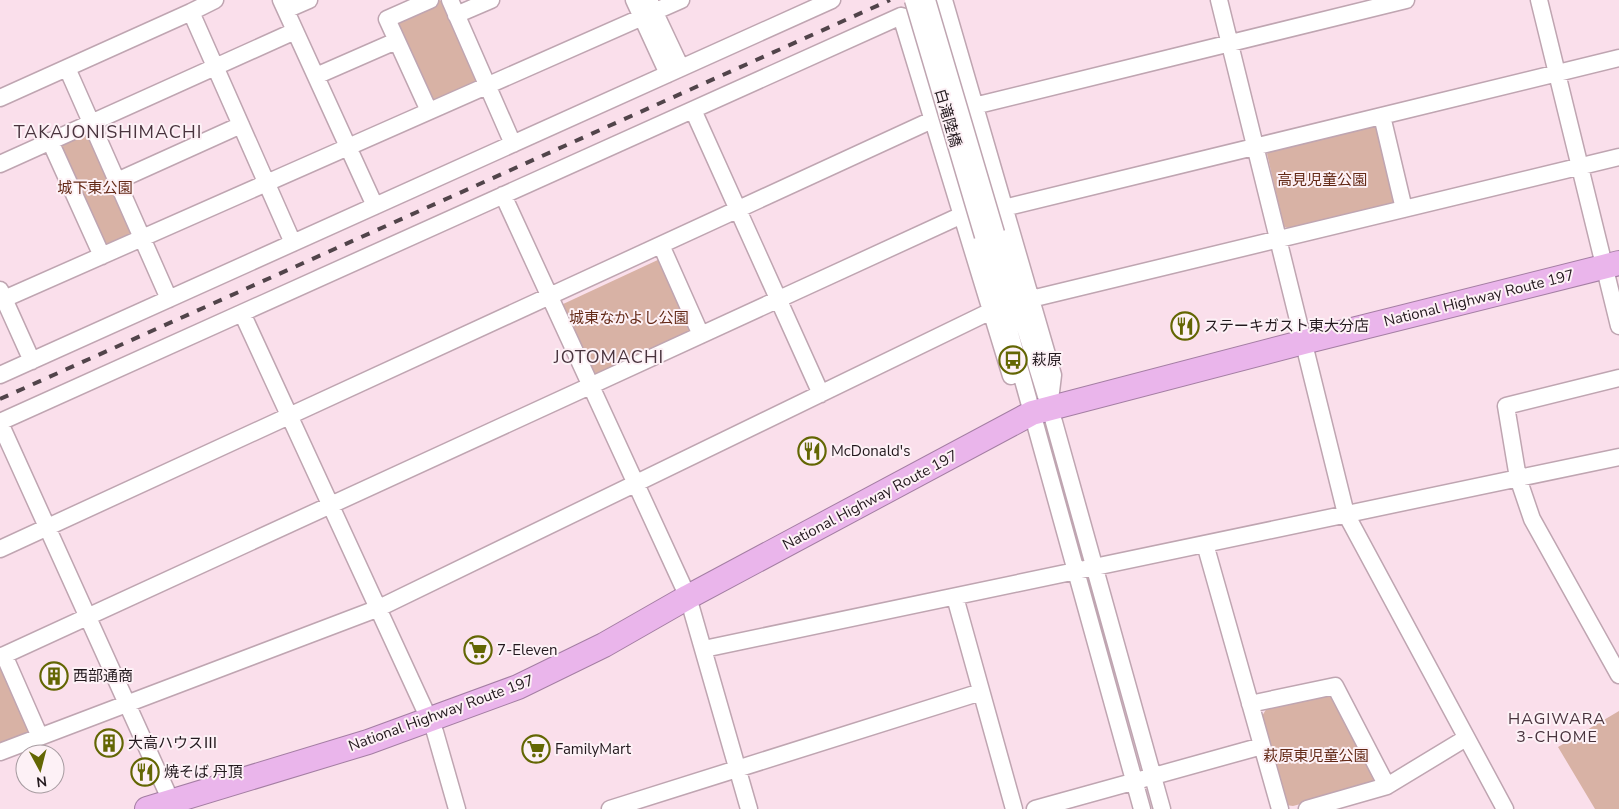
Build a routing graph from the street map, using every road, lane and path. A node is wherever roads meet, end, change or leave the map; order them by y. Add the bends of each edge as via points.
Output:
1 (215, 0) edge
2 (309, 0) edge
3 (430, 0) edge
4 (450, 0) edge
5 (491, 0) edge
6 (634, 0) edge
7 (681, 0) edge
8 (832, 0) edge
9 (913, 0) edge
10 (927, 0) edge
11 (943, 0) edge
12 (1219, 0) edge
13 (1406, 0) edge
14 (1539, 0) edge
15 (284, 5) edge
16 (649, 10) edge
17 (191, 12) junction
18 (456, 15) junction
19 (901, 16) junction
20 (295, 31) junction
21 (396, 40) junction
22 (1230, 42) junction
23 (1619, 58) edge
24 (67, 68) junction
25 (216, 68) junction
26 (674, 71) junction
27 (1557, 73) junction
28 (316, 76) junction
29 (487, 86) junction
30 (0, 98) edge
31 (974, 106) junction
32 (693, 110) junction
33 (429, 112) junction
34 (1382, 116) junction
35 (932, 120) junction
36 (91, 122) junction
37 (241, 125) junction
38 (50, 141) junction
39 (513, 144) junction
40 (348, 147) junction
41 (1256, 147) junction
42 (1619, 157) edge
43 (0, 164) edge
44 (1580, 166) junction
45 (117, 181) junction
46 (266, 183) junction
47 (502, 195) junction
48 (375, 206) junction
49 (1004, 208) junction
50 (738, 209) junction
51 (1404, 209) junction
52 (962, 215) junction
53 (989, 235) junction
54 (142, 238) junction
55 (1278, 239) junction
56 (293, 243) junction
57 (661, 245) junction
58 (102, 256) junction
59 (1613, 272) edge
60 (2, 294) edge
61 (549, 296) junction
62 (170, 298) junction
63 (779, 299) junction
64 (1031, 299) junction
65 (991, 311) junction
66 (242, 313) junction
67 (1619, 326) edge
68 (702, 335) junction
69 (1305, 348) junction
70 (32, 361) junction
71 (0, 375) edge
72 (1619, 378) edge
73 (590, 386) junction
74 (821, 394) junction
75 (290, 416) junction
76 (1043, 418) junction
77 (0, 422) edge
78 (1619, 457) edge
79 (1518, 478) junction
80 (636, 484) junction
81 (331, 505) junction
82 (1346, 514) junction
83 (48, 527) junction
84 (1206, 544) junction
85 (0, 549) edge
86 (1095, 567) junction
87 (1076, 571) junction
88 (955, 597) junction
89 (690, 605) junction
90 (379, 608) junction
91 (88, 616) junction
92 (704, 649) junction
93 (2, 656) edge
94 (1619, 675) edge
95 (981, 692) junction
96 (128, 704) junction
97 (1250, 704) junction
98 (433, 726) junction
99 (40, 737) junction
100 (1466, 738) junction
101 (1262, 746) junction
102 (0, 752) edge
103 (738, 769) junction
104 (1152, 776) junction
105 (1135, 781) junction
106 (1387, 786) junction
107 (178, 806) edge
108 (148, 809) edge
109 (457, 809) edge
110 (610, 809) edge
111 (749, 809) edge
112 (1014, 809) edge
113 (1035, 809) edge
114 (1142, 809) edge
115 (1162, 809) edge
116 (1280, 809) edge
117 (1306, 809) edge
118 (1505, 809) edge

1 - 17 street
2 - 15 street
3 - 21 street via 386,19
4 - 18 street
5 - 18 street
6 - 16 street
7 - 16 street
8 - 26 street
9 - 53 street, 白滝陸橋, bridge
10 - 53 street, bridge
11 - 19 street via 938,9 929,13 913,19
11 - 31 street
12 - 22 street
13 - 22 street
14 - 27 street
15 - 20 street
16 - 26 street
16 - 29 street
17 - 24 street
17 - 25 street
18 - 29 street
19 - 32 street
19 - 35 street
20 - 25 street
20 - 28 street
21 - 28 street
21 - 33 street
22 - 31 street
22 - 41 street
23 - 27 street
24 - 30 street
24 - 36 street
25 - 36 street
25 - 37 street
26 - 39 street
27 - 34 street
27 - 44 street
28 - 40 street
29 - 33 street
29 - 39 street
31 - 35 street
31 - 49 street
32 - 47 street
32 - 50 street
33 - 40 street
34 - 41 street
34 - 51 street
35 - 50 street
35 - 52 street
36 - 38 street
36 - 45 street
37 - 45 street
37 - 46 street
38 - 43 street
38 - 58 street
39 - 48 street
40 - 46 street
40 - 48 street
41 - 49 street
41 - 55 street
42 - 44 street
44 - 51 street
44 - 59 street
45 - 54 street
46 - 54 street
46 - 56 street
47 - 61 street
47 - 66 street
48 - 56 street
49 - 64 street
50 - 57 street
50 - 63 street
51 - 55 street
52 - 63 street
52 - 65 street
53 - 76 street
54 - 58 street
54 - 62 street
55 - 64 street
55 - 69 street
56 - 62 street
57 - 61 street
57 - 68 street
58 - 60 street
59 - 67 street
59 - 69 highway, National Highway Route 197
60 - 70 street
61 - 73 street
61 - 75 street
62 - 70 street
63 - 68 street
63 - 74 street
64 - 76 street via 1053,375
65 - 74 street
65 - 76 street via 1011,376
66 - 75 street
66 - 77 street
68 - 73 street
69 - 76 highway, National Highway Route 197
69 - 82 street
70 - 71 street
72 - 79 street via 1506,406
73 - 80 street
73 - 81 street
74 - 80 street
75 - 81 street
75 - 83 street
76 - 86 street
76 - 87 street
76 - 89 highway, National Highway Route 197 via 907,493
77 - 83 street
78 - 79 street
79 - 82 street
79 - 94 street via 1532,519
80 - 89 street
80 - 90 street
81 - 90 street
81 - 91 street
82 - 84 street
82 - 100 street
83 - 85 street
83 - 91 street
84 - 86 street
84 - 97 street
86 - 87 street
86 - 104 street
87 - 88 street
87 - 105 street
88 - 92 street
88 - 95 street
89 - 92 street
89 - 98 highway, National Highway Route 197 via 527,696
90 - 96 street
90 - 98 street
91 - 93 street
91 - 96 street
92 - 103 street
93 - 99 street
95 - 103 street
95 - 112 street
96 - 99 street
96 - 107 street
97 - 101 street
97 - 106 street via 1335,686
98 - 107 highway, National Highway Route 197
98 - 109 street
99 - 102 street
100 - 106 street
100 - 118 street
101 - 104 street
101 - 116 street
103 - 110 street
103 - 111 street
104 - 105 street
104 - 115 street
105 - 113 street
105 - 114 street
106 - 117 street
107 - 108 highway, National Highway Route 197

